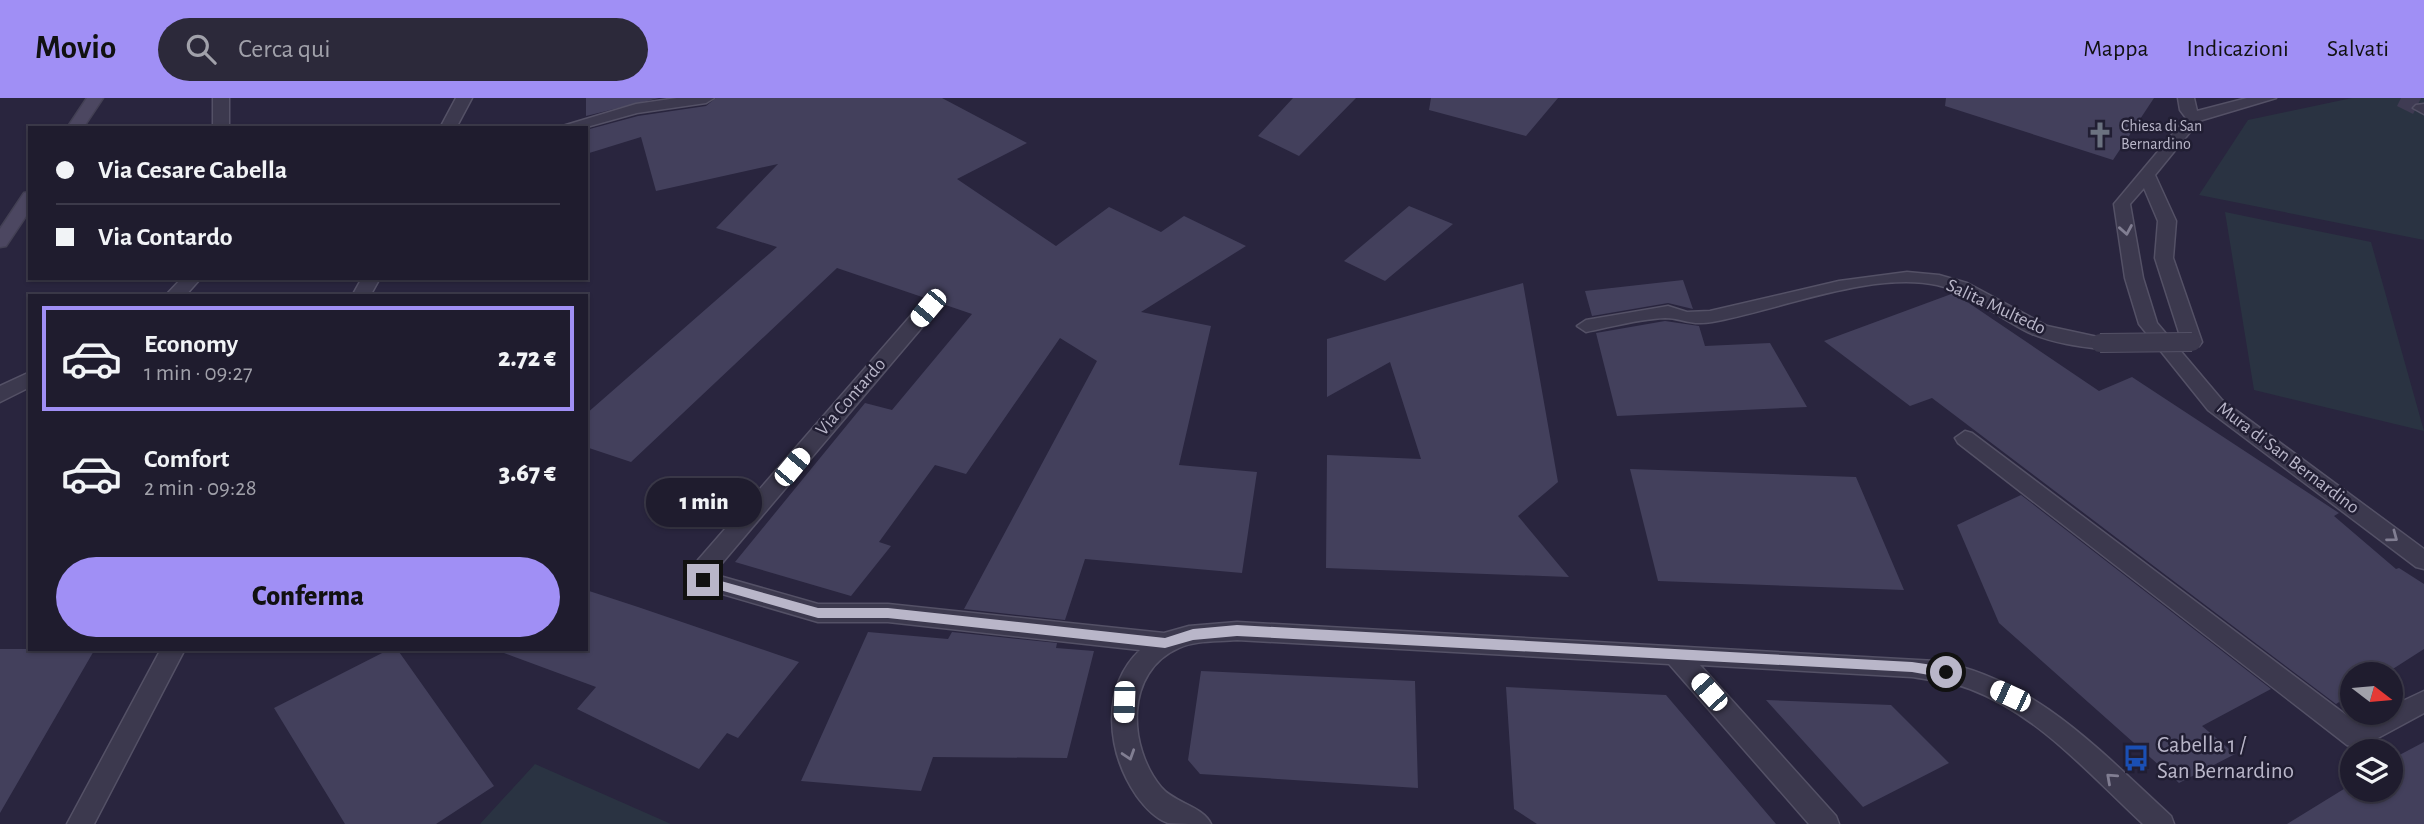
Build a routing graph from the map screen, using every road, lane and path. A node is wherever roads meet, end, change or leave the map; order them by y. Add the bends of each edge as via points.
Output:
1 (95, 98) edge
2 (221, 98) edge
3 (464, 98) edge
4 (706, 98) edge
5 (2186, 98) edge
6 (2268, 98) edge
7 (2194, 118) junction
8 (76, 126) edge
9 (221, 126) edge
10 (450, 126) edge
11 (572, 126) edge
12 (2147, 175) junction
13 (28, 200) edge
14 (0, 242) edge
15 (190, 280) edge
16 (176, 294) edge
17 (928, 308) dead end
18 (1586, 326) dead end
19 (28, 379) edge
20 (0, 395) edge
21 (1965, 438) dead end
22 (2424, 561) edge
23 (1165, 643) junction
24 (172, 651) edge
25 (1676, 655) junction
26 (2424, 701) edge
27 (80, 824) edge
28 (1198, 824) edge
29 (1826, 824) edge
30 (2161, 824) edge

1 - 8 main road
2 - 9 street
3 - 10 street
4 - 11 street via 636,109
5 - 7 street
6 - 7 street
7 - 12 street, Mura di San Bernardino
12 - 18 street, Salita Multedo, bridge via 2167,221 2164,258 2192,342 2101,343 2040,330 1961,286 1907,277 1839,286 1710,317 1686,318 1668,312
12 -> 22 street, Mura di San Bernardino via 2122,204 2134,278 2148,324 2215,405
13 - 14 main road
15 - 16 street
17 - 23 street, Via Contardo via 706,566 703,580 818,613 888,613
19 - 20 street
21 - 26 street via 2356,737
23 - 25 street via 1237,631
23 -> 28 street via 1146,657 1124,702 1127,755 1154,799
24 - 27 street
25 - 29 street
30 -> 25 street via 2041,716 1977,681 1912,667

